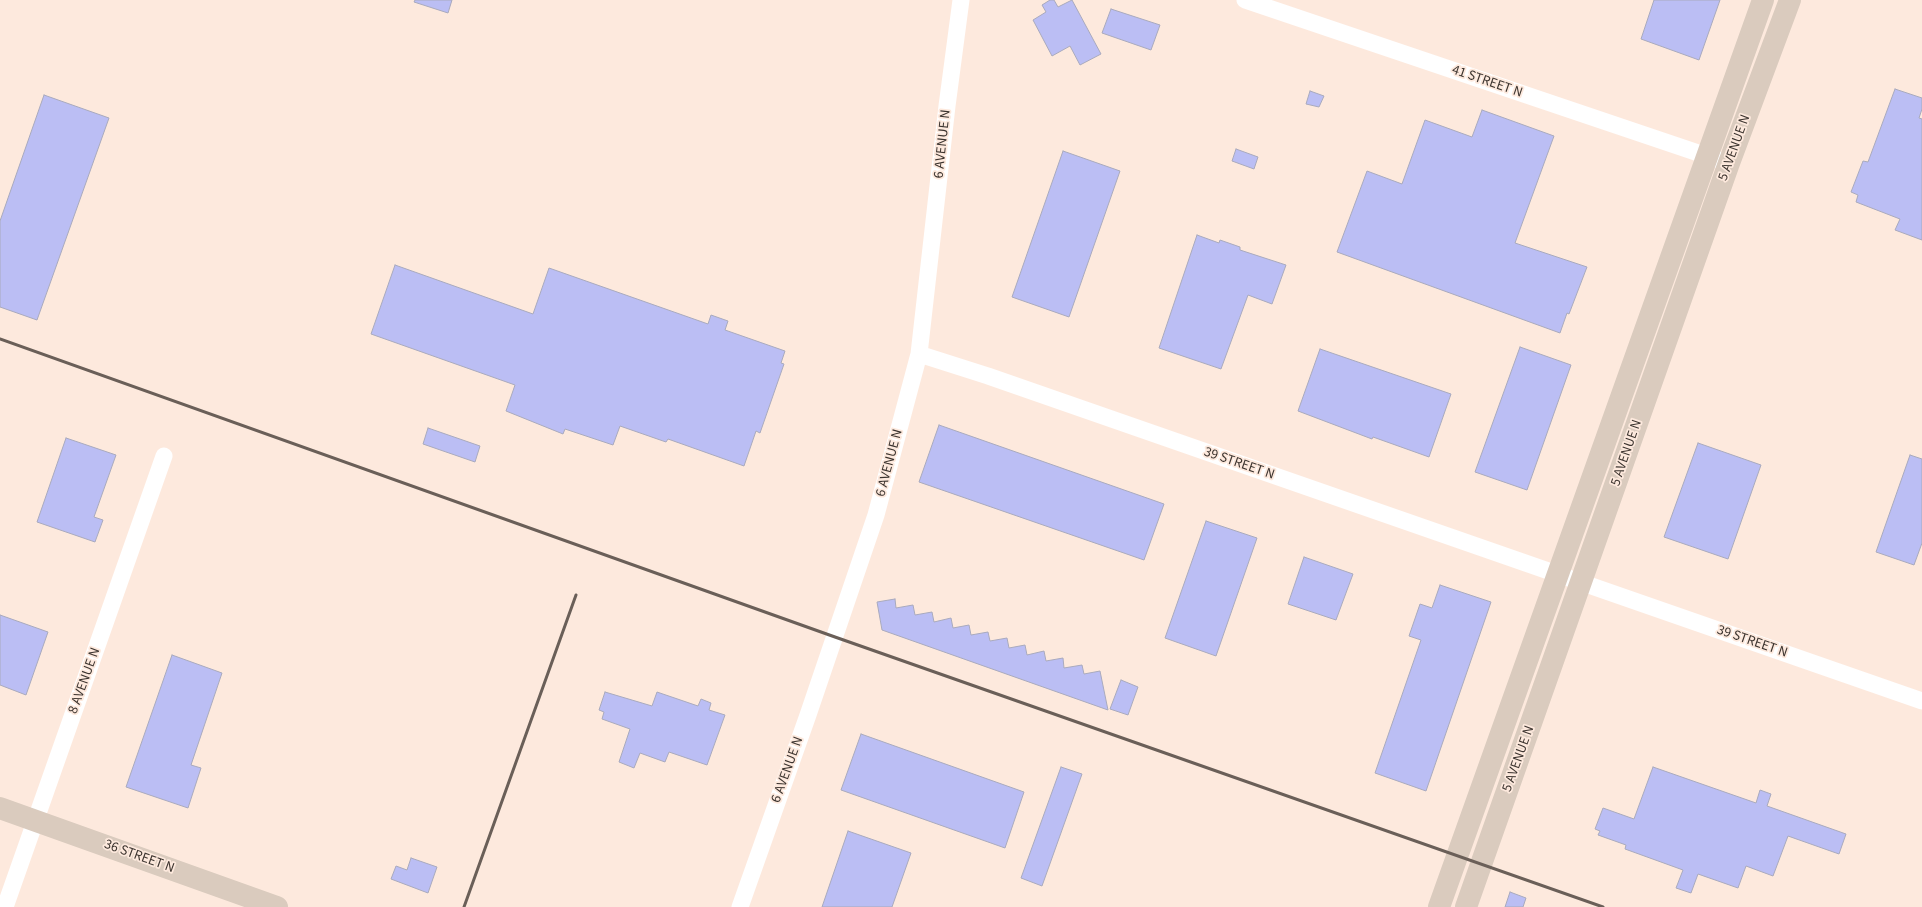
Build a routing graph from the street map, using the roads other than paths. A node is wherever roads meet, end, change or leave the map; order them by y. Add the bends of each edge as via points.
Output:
1 (961, 0) edge
2 (1245, 0) edge
3 (1762, 0) edge
4 (1790, 0) edge
5 (1707, 156) junction
6 (1729, 163) junction
7 (919, 354) junction
8 (164, 456) dead end
9 (1558, 575) junction
10 (1581, 583) junction
11 (1922, 701) edge
12 (0, 808) edge
13 (35, 820) junction
14 (5, 907) edge
15 (277, 907) edge
16 (740, 907) edge
17 (1439, 907) edge
18 (1466, 907) edge

1 - 7 street, 6 AVENUE N
2 - 5 street, 41 STREET N
3 - 5 main road, 5 AVENUE N
4 - 6 main road, 5 AVENUE N
5 - 6 street, 41 STREET N
5 - 9 main road, 5 AVENUE N
6 - 10 main road, 5 AVENUE N
7 - 9 street, 39 STREET N
7 - 16 street, 6 AVENUE N via 876,515
8 - 13 street, 8 AVENUE N
9 - 10 street, 39 STREET N
9 - 17 main road, 5 AVENUE N
10 - 11 street, 39 STREET N
10 - 18 main road, 5 AVENUE N
12 - 13 main road, 36 STREET N
13 - 14 street, 8 AVENUE N
13 - 15 main road, 36 STREET N

